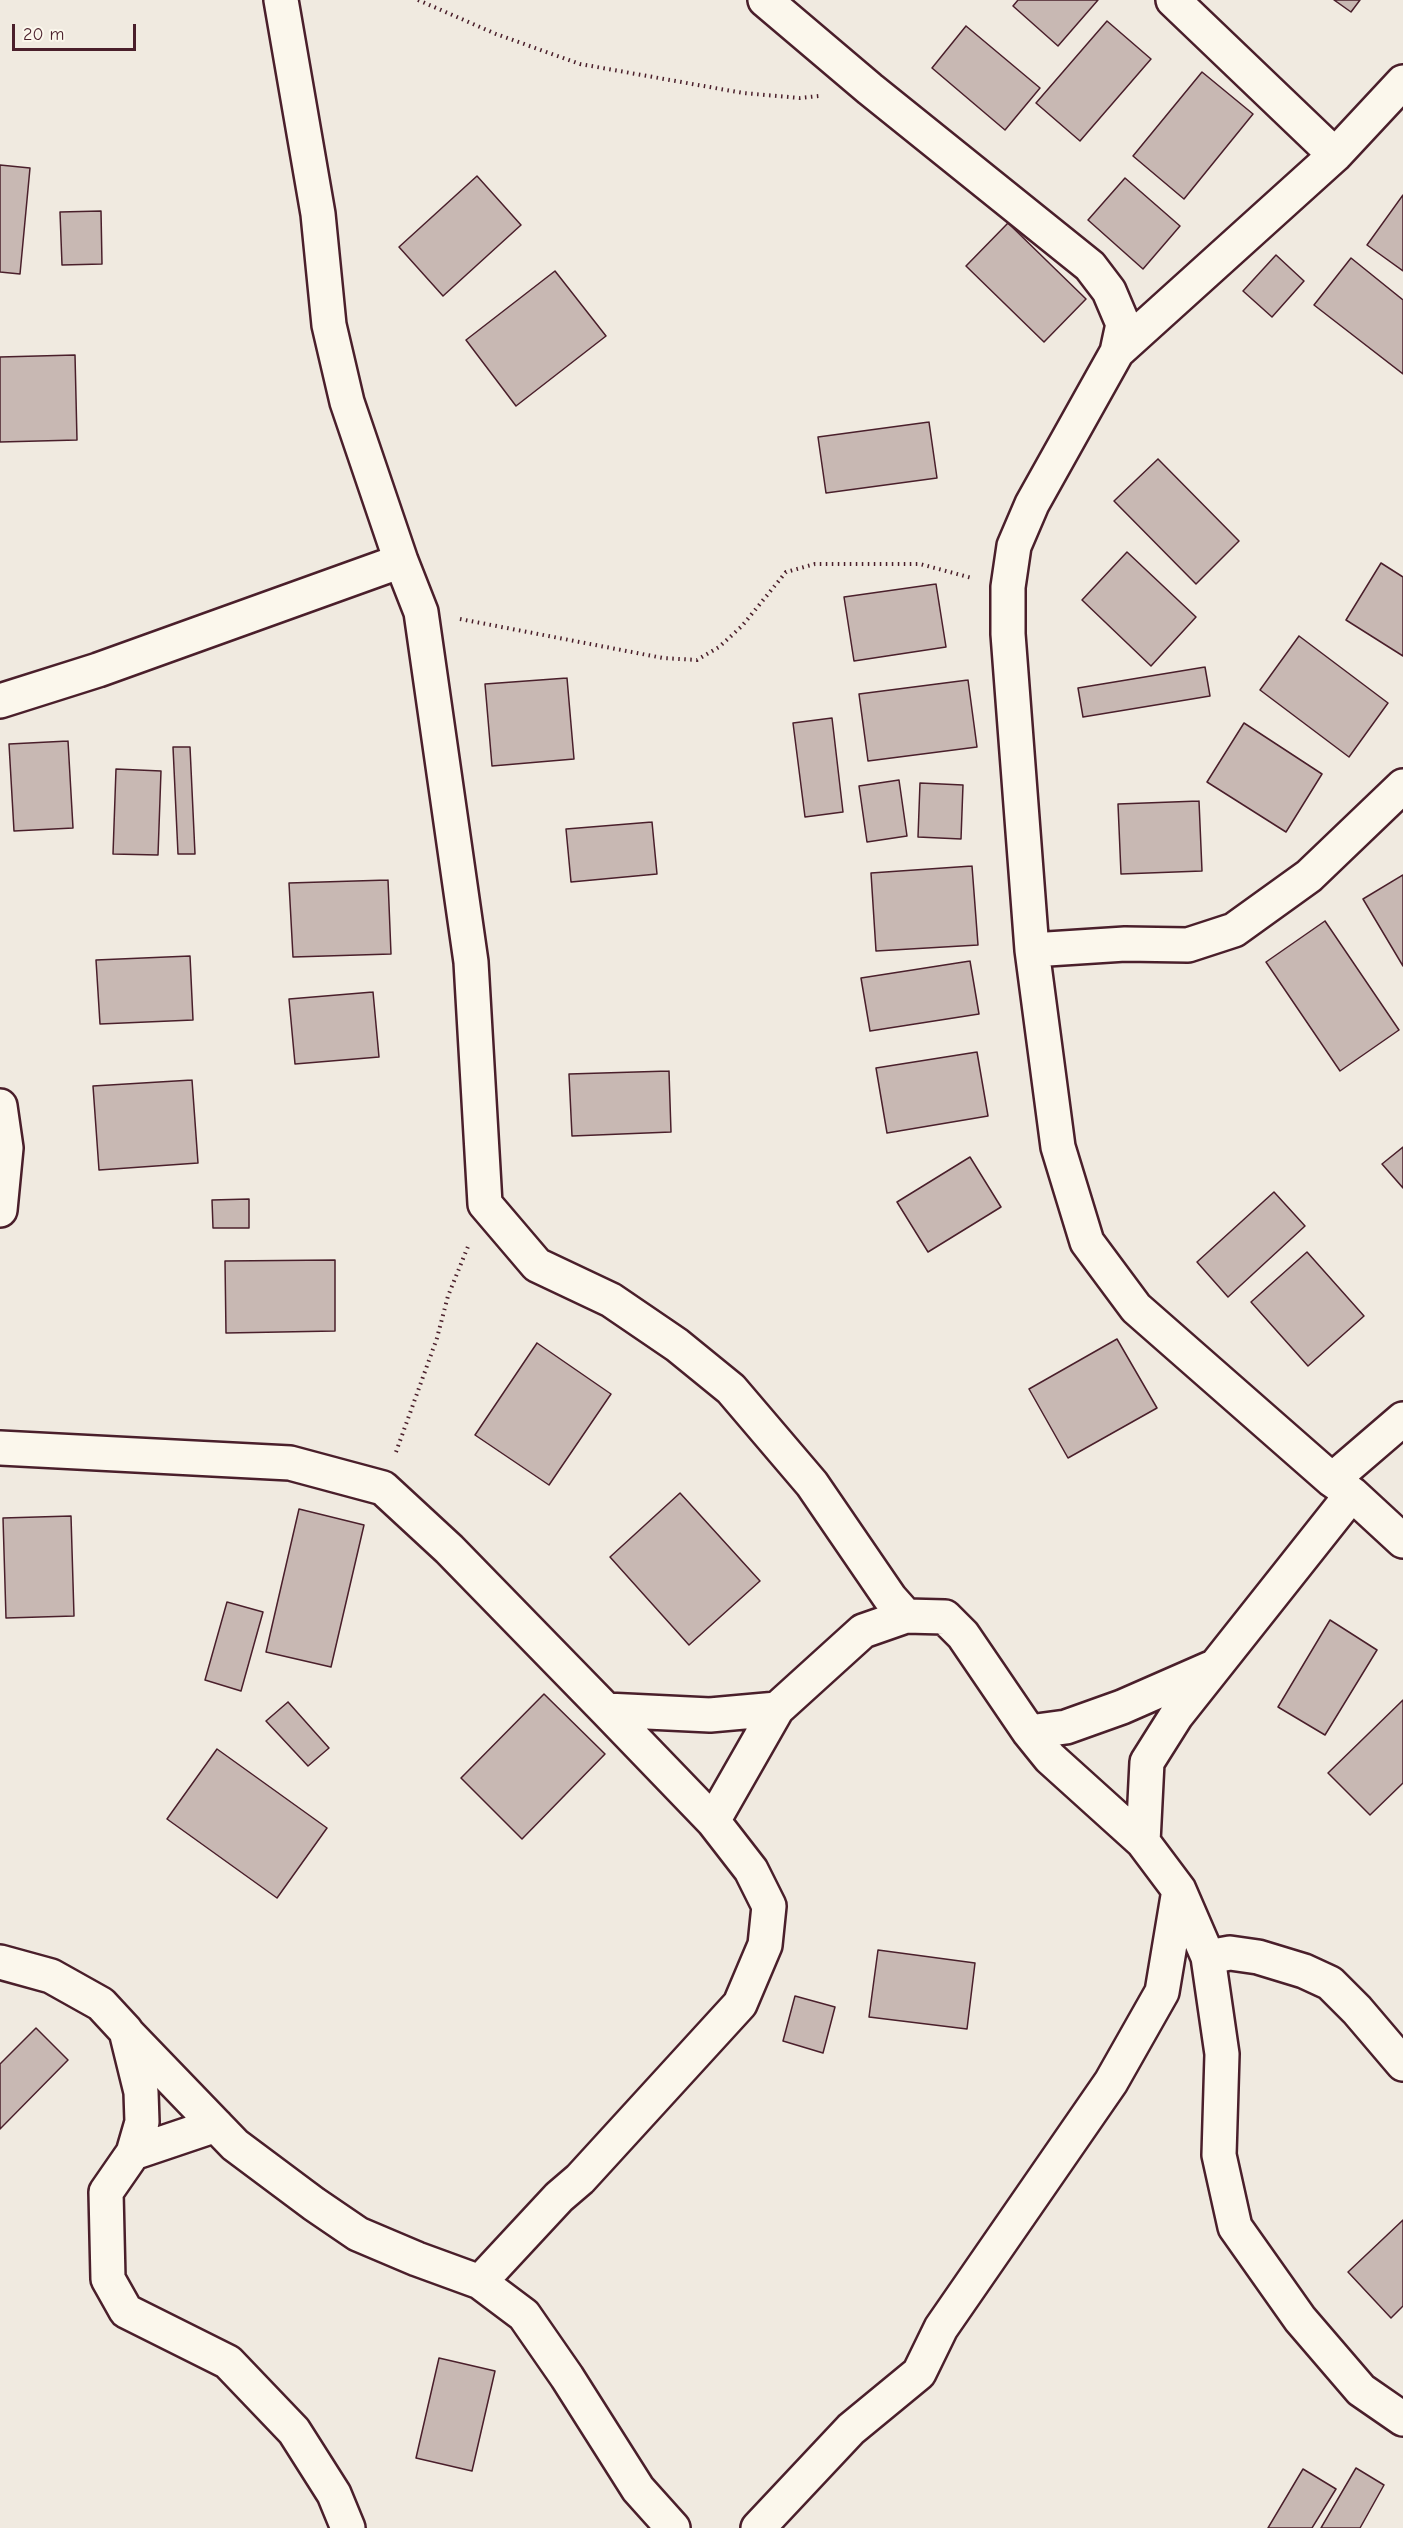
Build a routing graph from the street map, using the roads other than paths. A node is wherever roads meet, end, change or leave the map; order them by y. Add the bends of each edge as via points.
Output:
1 (281, 0) edge
2 (765, 0) edge
3 (1173, 0) edge
4 (1403, 82) edge
5 (1335, 154) junction
6 (1117, 352) junction
7 (401, 561) junction
8 (0, 701) edge
9 (1403, 786) edge
10 (1032, 950) junction
11 (0, 1106) edge
12 (0, 1210) edge
13 (1403, 1419) edge
14 (0, 1448) edge
15 (1342, 1487) junction
16 (1403, 1541) edge
17 (906, 1616) junction
18 (1218, 1665) junction
19 (777, 1709) junction
20 (606, 1710) junction
21 (1029, 1732) junction
22 (713, 1821) junction
23 (1143, 1842) junction
24 (1179, 1890) junction
25 (1208, 1957) junction
26 (0, 1962) edge
27 (126, 2031) junction
28 (1403, 2064) edge
29 (216, 2125) junction
30 (133, 2153) junction
31 (480, 2282) junction
32 (1403, 2418) edge
33 (348, 2528) edge
34 (673, 2528) edge
35 (758, 2528) edge

1 - 7 street via 318,214 329,325 347,402
2 - 6 street via 1090,266 1124,324
3 - 5 street
4 - 5 street
5 - 6 street
6 - 10 street via 1032,504 1014,546 1008,587 1008,634
7 - 8 street
7 - 17 street via 421,612 471,962 485,1204 537,1265 611,1300 677,1345 730,1389 812,1484
9 - 10 street via 1309,876 1234,930 1188,945 1125,944
10 - 15 street via 1058,1147 1087,1242 1136,1308
11 - 12 street via 6,1148
13 - 15 street
14 - 20 street via 290,1463 382,1488 449,1549
15 - 16 street
15 - 18 street
17 - 19 street via 863,1631
17 - 21 street via 945,1617 963,1635
18 - 21 street via 1066,1727
18 - 23 street via 1176,1716 1147,1762
19 - 20 street via 710,1715
19 - 22 street
20 - 22 street
21 - 23 street via 1050,1758
22 - 31 street via 751,1870 769,1906 765,1945 740,2004
23 - 24 street
24 - 25 street
24 - 35 street via 1162,1992 1111,2082 941,2328 919,2373 851,2429
25 - 28 street via 1230,1953 1258,1957 1330,1983
25 - 32 street via 1222,2054 1218,2156 1235,2227 1300,2319 1361,2390
26 - 27 street via 51,1976 101,2004
27 - 29 street
27 - 30 street via 141,2092 142,2122
29 - 30 street
29 - 31 street via 235,2145 358,2234
30 - 33 street via 106,2192 108,2279 126,2311 228,2362 294,2431 334,2494
31 - 34 street via 524,2315 638,2489

